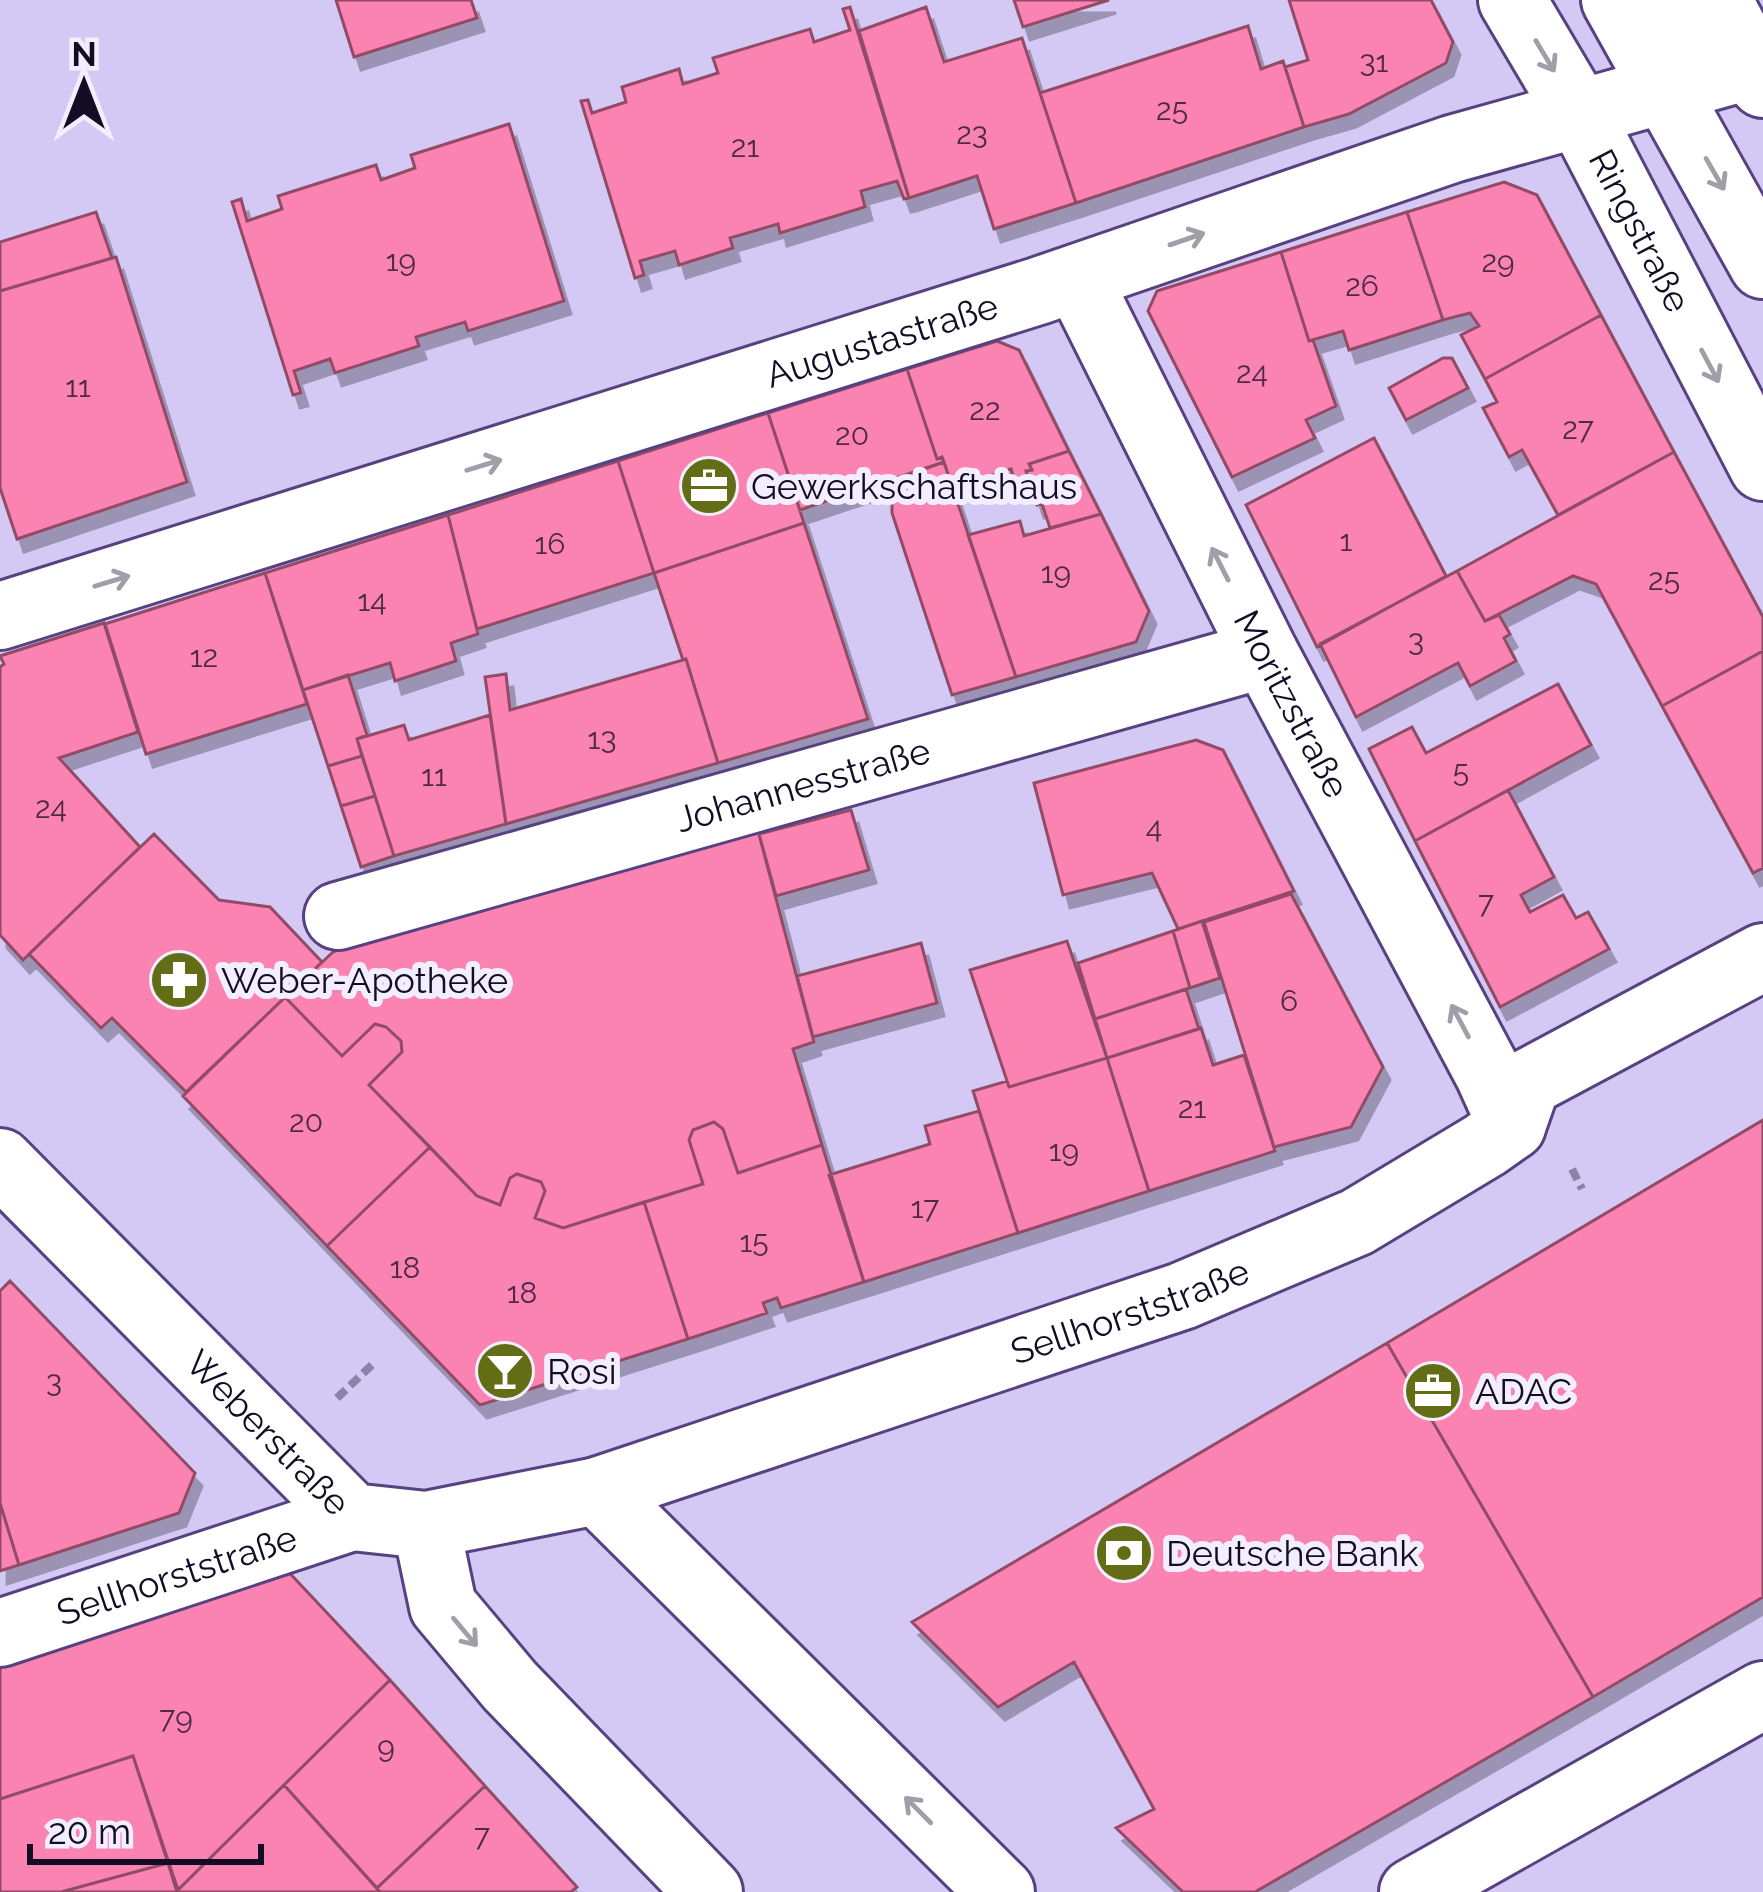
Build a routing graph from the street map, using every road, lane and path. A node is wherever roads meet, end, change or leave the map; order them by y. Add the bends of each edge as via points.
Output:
1 (1512, 0) edge
2 (1615, 0) edge
3 (1661, 0) edge
4 (1718, 0) edge
5 (1760, 70) edge
6 (1664, 89) junction
7 (1579, 112) junction
8 (1763, 265) edge
9 (1077, 278) junction
10 (1763, 467) edge
11 (0, 616) edge
12 (1264, 653) junction
13 (338, 916) dead end
14 (1763, 957) edge
15 (1512, 1126) junction
16 (0, 1162) edge
17 (598, 1491) junction
18 (352, 1517) junction
19 (426, 1525) junction
20 (0, 1633) edge
21 (1763, 1695) edge
22 (709, 1892) edge
23 (1001, 1892) edge
24 (1414, 1892) edge

1 -> 7 street, Ringstraße
2 - 6 street
3 - 5 street
4 - 5 street
5 - 6 street, Augustastraße
6 - 7 street, Augustastraße
6 -> 8 street
9 -> 7 street, Augustastraße
7 -> 10 street, Ringstraße
11 -> 9 street, Augustastraße
12 -> 9 street, Moritzstraße
12 - 13 street, Johannesstraße
15 -> 12 street, Moritzstraße
14 - 15 street, Sellhorststraße via 1527,1084
15 - 17 street, Sellhorststraße via 1357,1222 1182,1297
16 - 18 street, Weberstraße
17 - 19 street, Sellhorststraße
23 -> 17 street
18 - 19 street, Weberstraße
18 - 20 street, Sellhorststraße
19 -> 22 street via 443,1606
21 - 24 street

